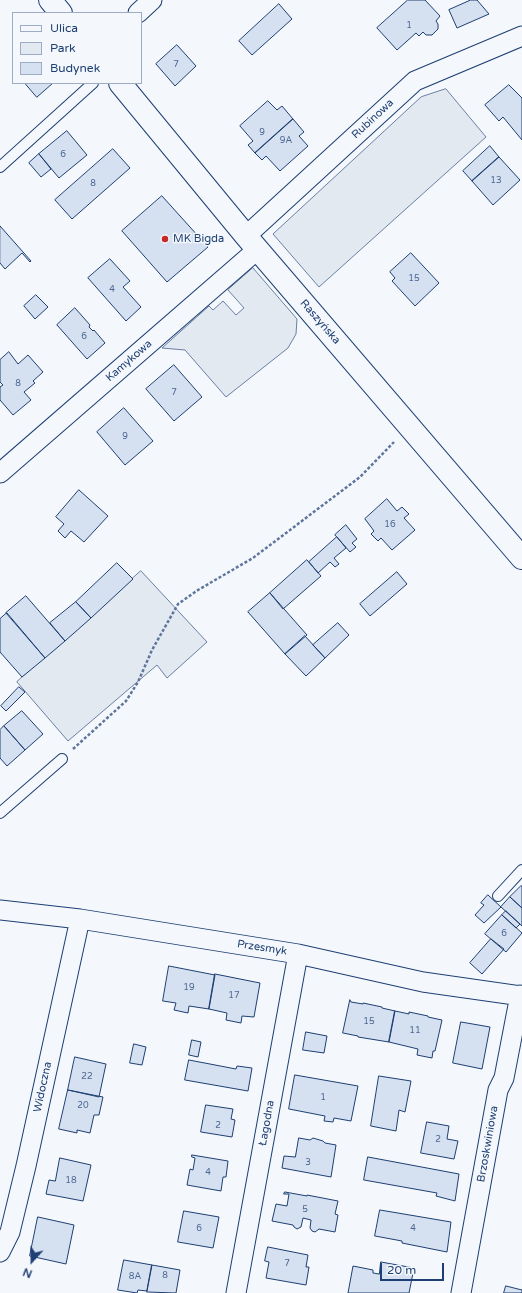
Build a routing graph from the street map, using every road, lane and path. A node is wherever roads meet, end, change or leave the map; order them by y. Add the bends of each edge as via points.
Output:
1 (50, 0) edge
2 (152, 0) edge
3 (60, 12) edge
4 (139, 12) edge
5 (522, 36) edge
6 (92, 84) edge
7 (121, 84) edge
8 (0, 167) edge
9 (252, 242) junction
10 (410, 427) junction
11 (0, 473) edge
12 (522, 558) edge
13 (62, 759) joint
14 (0, 813) edge
15 (522, 870) edge
16 (498, 896) dead end
17 (0, 910) edge
18 (80, 919) junction
19 (298, 954) junction
20 (521, 995) edge
21 (0, 1252) edge
22 (236, 1293) edge
23 (461, 1293) edge

1 - 3 street
2 - 4 street
5 - 9 street, Rubinowa via 415,81
6 - 8 lane
7 - 9 street, Raszyńska
9 - 10 street, Raszyńska
9 - 11 street, Kamykowa
10 - 12 street, Raszyńska
10 - 13 path via 360,477 253,558 178,604 126,700
13 - 14 lane
15 - 16 lane
17 - 18 street, Przesmyk
18 - 19 street, Przesmyk
18 - 21 street, Widoczna via 26,1166 10,1232
19 - 20 street, Przesmyk via 423,982
19 - 22 street, Łagodna
20 - 23 street, Brzoskwiniowa via 504,1078 498,1090

